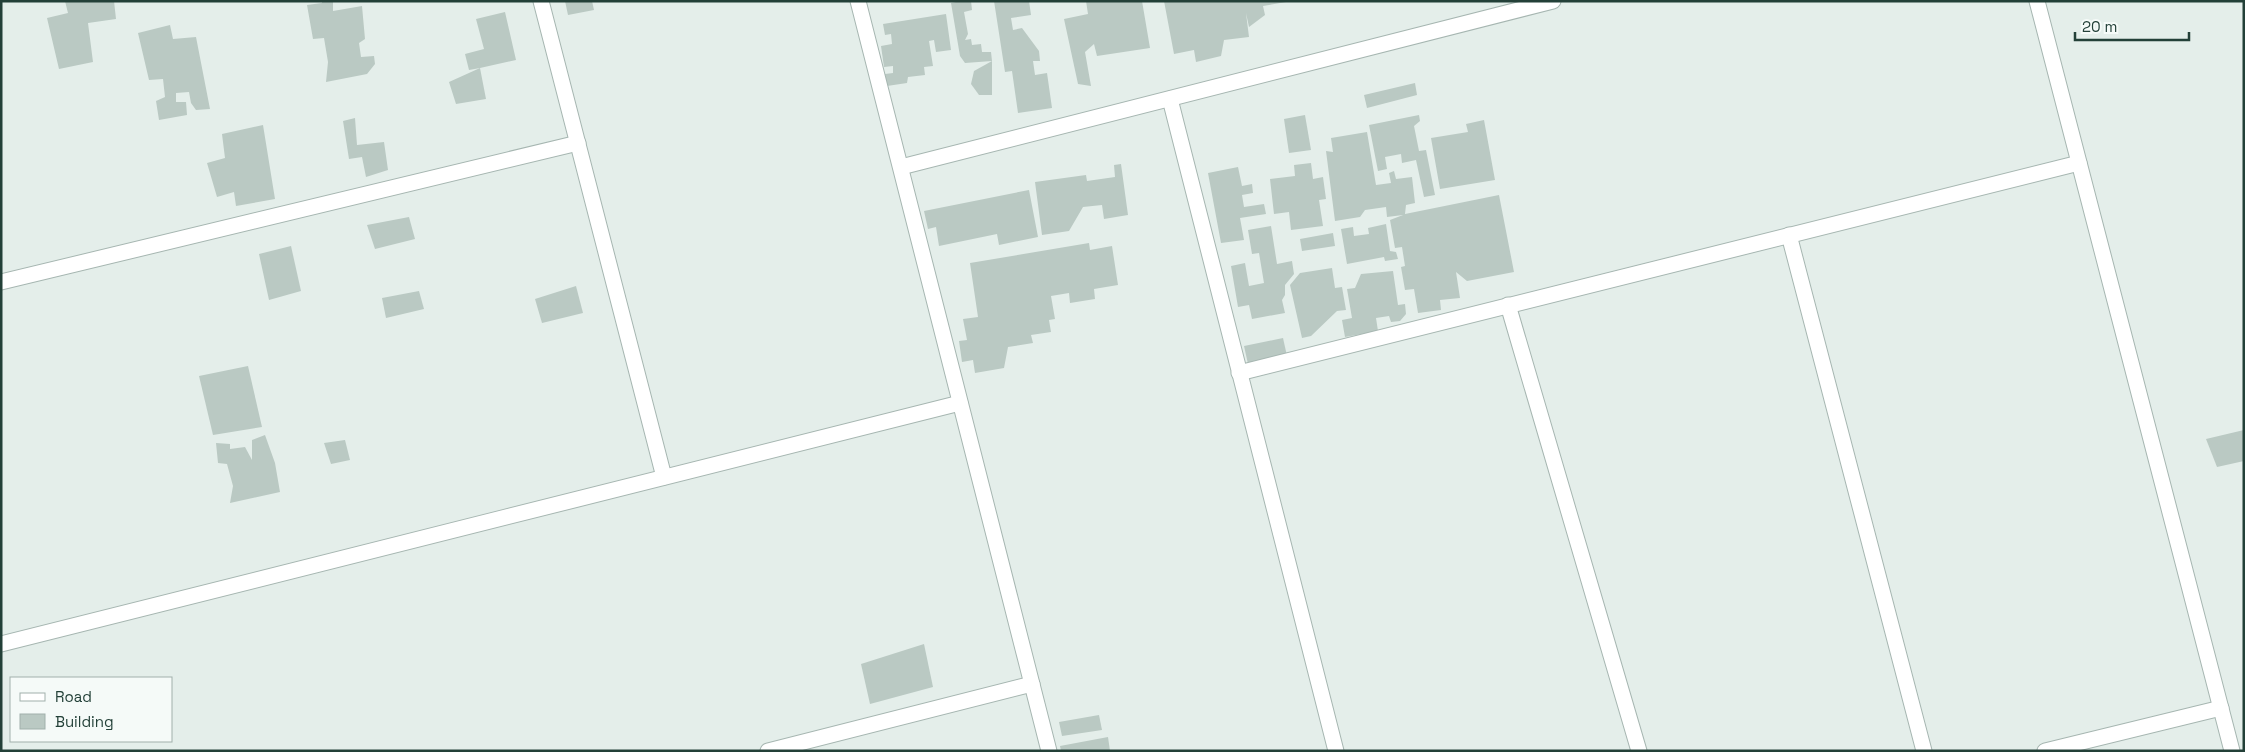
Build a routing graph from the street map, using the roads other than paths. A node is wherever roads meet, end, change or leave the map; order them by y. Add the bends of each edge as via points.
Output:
1 (541, 1) edge
2 (858, 1) edge
3 (1553, 1) edge
4 (2037, 1) edge
5 (1170, 99) junction
6 (578, 143) junction
7 (2079, 163) junction
8 (900, 167) junction
9 (1789, 235) junction
10 (1, 282) edge
11 (1508, 305) junction
12 (1239, 373) junction
13 (960, 403) junction
14 (664, 477) junction
15 (1, 644) edge
16 (1032, 684) junction
17 (2221, 708) junction
18 (768, 751) edge
19 (1050, 751) edge
20 (1336, 751) edge
21 (1639, 751) edge
22 (1924, 751) edge
23 (2045, 751) edge
24 (2232, 751) edge

1 - 6 street
2 - 8 street
3 - 5 street
4 - 7 street
5 - 8 street
5 - 12 street
6 - 10 street
6 - 14 street
7 - 9 street
7 - 17 street
8 - 13 street
9 - 11 street
9 - 22 street
11 - 12 street
11 - 21 street
12 - 20 street
13 - 14 street
13 - 16 street
14 - 15 street
16 - 18 street
16 - 19 street
17 - 23 street
17 - 24 street

